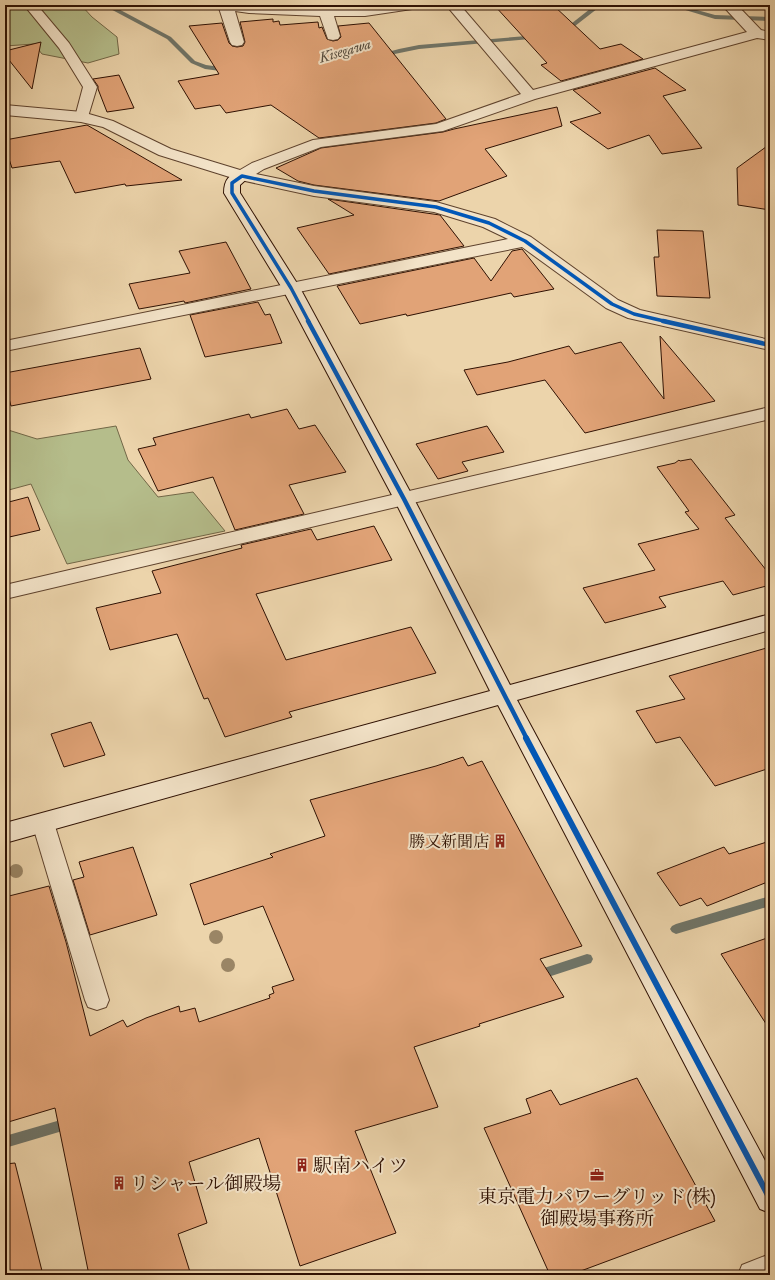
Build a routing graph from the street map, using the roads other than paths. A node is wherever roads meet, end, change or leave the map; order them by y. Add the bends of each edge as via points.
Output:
1 (30, 5) edge
2 (226, 5) edge
3 (412, 5) edge
4 (453, 5) edge
5 (732, 8) edge
6 (326, 12) junction
7 (759, 32) edge
8 (334, 36) dead end
9 (237, 42) dead end
10 (530, 96) junction
11 (5, 110) edge
12 (82, 117) junction
13 (242, 176) junction
14 (525, 241) junction
15 (291, 288) junction
16 (770, 345) edge
17 (5, 346) edge
18 (770, 413) edge
19 (404, 499) junction
20 (5, 592) edge
21 (770, 622) edge
22 (504, 696) junction
23 (43, 823) junction
24 (5, 833) edge
25 (97, 1000) dead end
26 (770, 1199) edge
27 (770, 1268) edge
28 (753, 1275) edge

1 - 12 lane via 64,46 90,87
2 - 6 street via 249,9
2 - 9 street
3 - 6 street via 365,12
4 - 10 street
5 - 7 street
6 - 8 street
7 - 10 street
10 - 13 street via 438,128 319,143 258,166
11 - 12 street
12 - 13 street via 108,124 164,152
13 - 14 street via 314,192 436,207 489,223
13 - 15 street via 232,183 232,193
14 - 15 street
14 - 16 street via 612,304 634,314
15 - 17 street
15 - 19 street
18 - 19 street
19 - 20 street
19 - 22 street
21 - 22 street
22 - 23 street
22 - 26 street
23 - 24 street
23 - 25 lane
27 - 28 street

